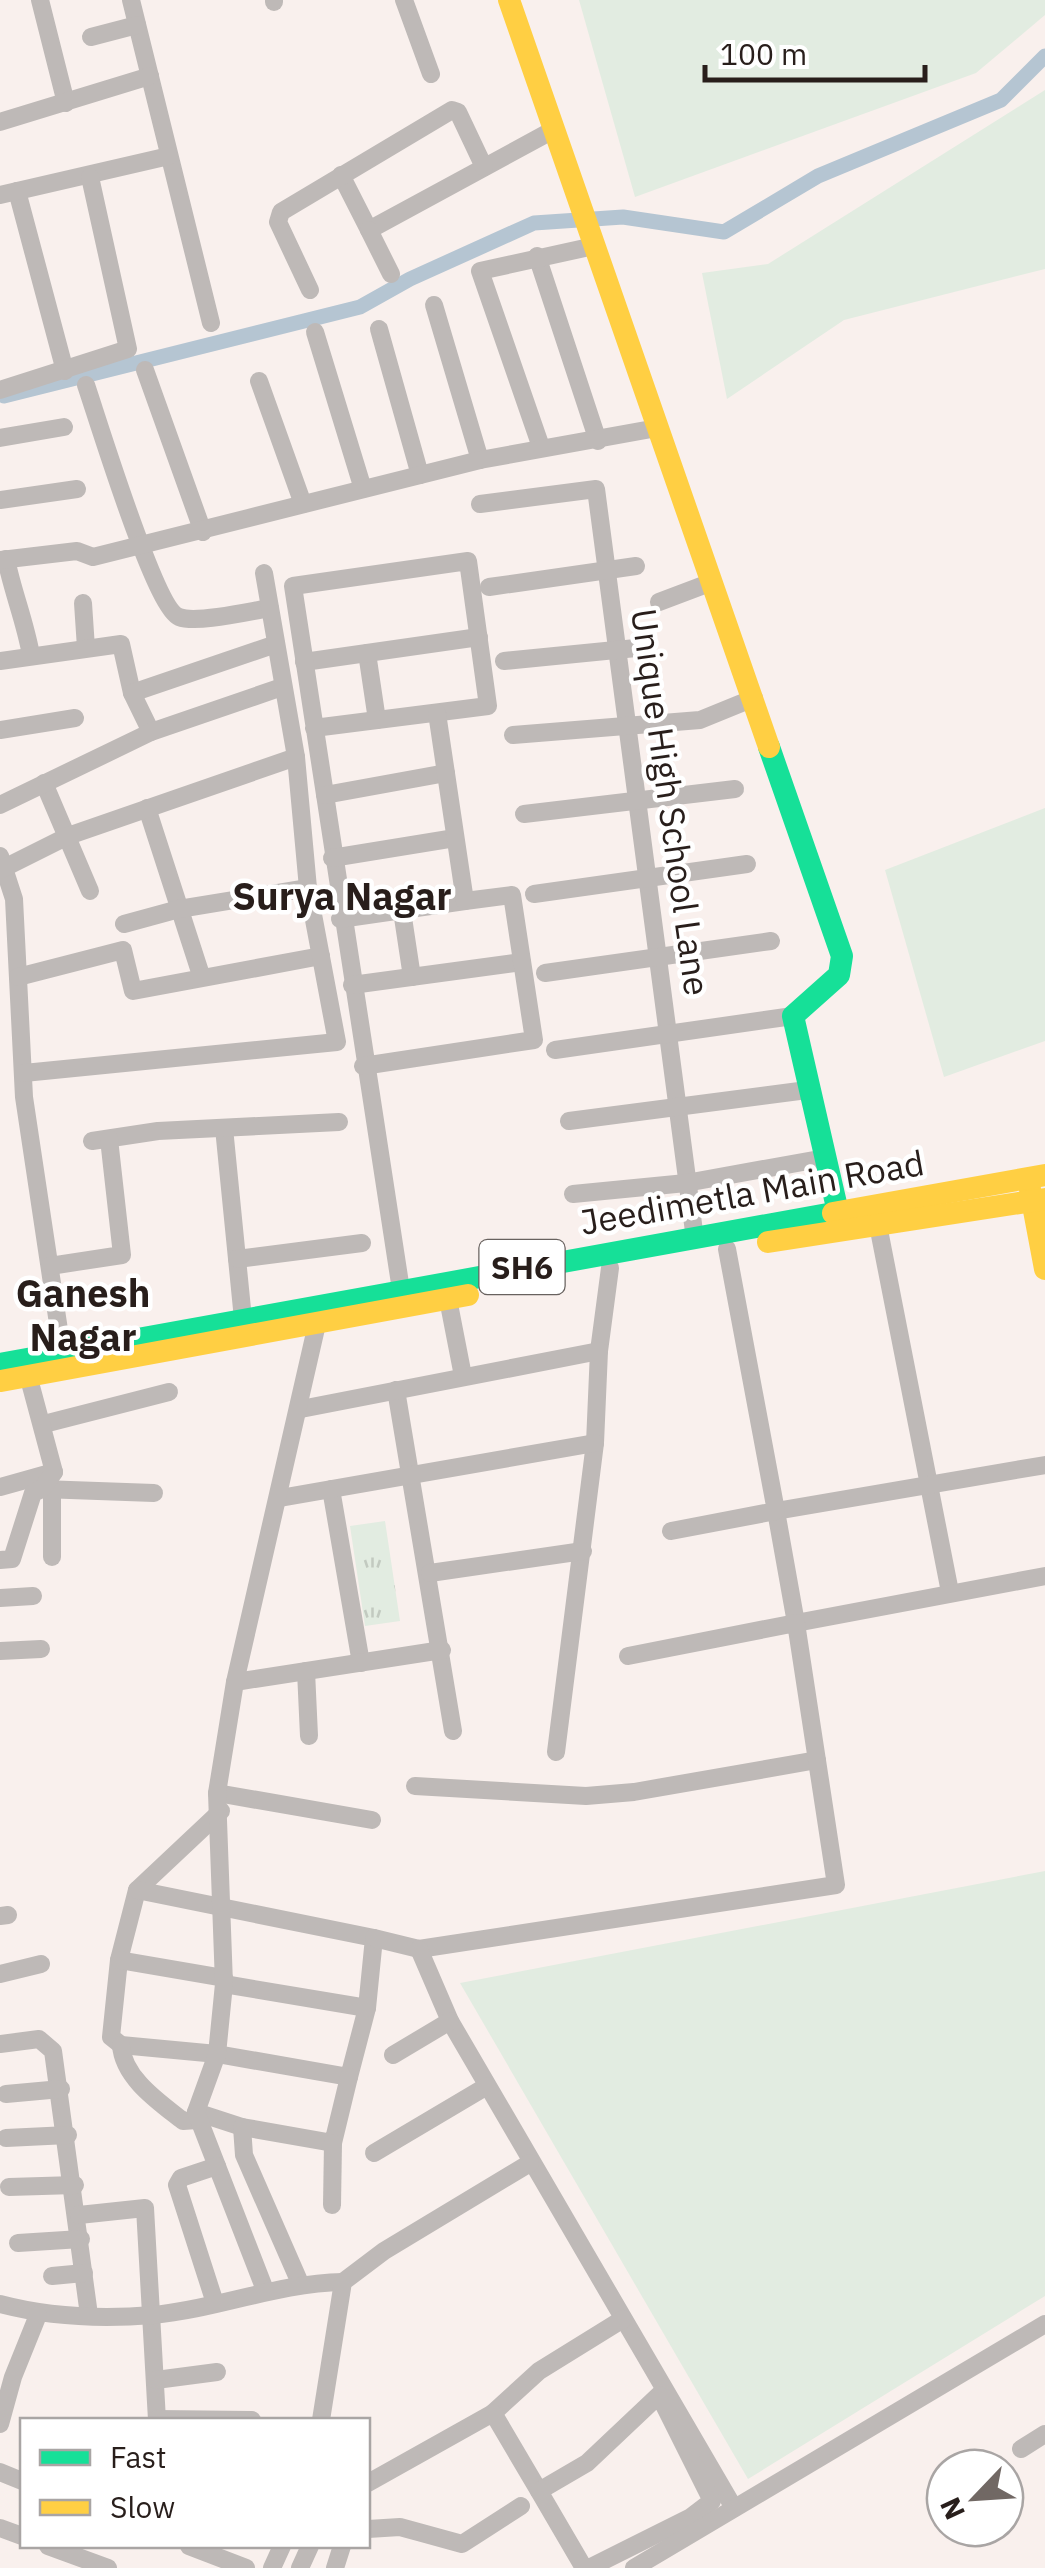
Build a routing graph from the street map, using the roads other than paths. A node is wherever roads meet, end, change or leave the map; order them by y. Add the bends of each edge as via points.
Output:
1 (40, 0) edge
2 (130, 0) edge
3 (404, 0) edge
4 (509, 0) edge
5 (137, 26) junction
6 (90, 37) dead end
7 (430, 74) dead end
8 (150, 76) junction
9 (66, 103) junction
10 (0, 122) edge
11 (554, 129) junction
12 (169, 156) junction
13 (484, 166) junction
14 (341, 175) junction
15 (90, 177) junction
16 (8, 193) edge
17 (368, 230) junction
18 (594, 246) junction
19 (537, 256) junction
20 (391, 274) dead end
21 (310, 290) dead end
22 (434, 305) dead end
23 (211, 323) dead end
24 (379, 328) dead end
25 (315, 332) dead end
26 (145, 370) dead end
27 (64, 371) junction
28 (259, 382) dead end
29 (86, 385) dead end
30 (0, 390) edge
31 (64, 427) dead end
32 (657, 428) junction
33 (0, 438) edge
34 (598, 441) junction
35 (540, 446) junction
36 (480, 460) junction
37 (420, 475) junction
38 (78, 489) dead end
39 (363, 489) junction
40 (0, 500) edge
41 (303, 504) junction
42 (480, 504) dead end
43 (202, 532) junction
44 (141, 547) junction
45 (3, 560) edge
46 (636, 566) dead end
47 (608, 568) junction
48 (264, 573) dead end
49 (712, 582) junction
50 (490, 587) dead end
51 (659, 602) dead end
52 (83, 603) dead end
53 (270, 608) junction
54 (479, 637) junction
55 (276, 644) junction
56 (616, 647) junction
57 (86, 648) junction
58 (646, 648) dead end
59 (368, 653) junction
60 (32, 655) junction
61 (0, 661) edge
62 (504, 661) dead end
63 (304, 662) junction
64 (282, 687) junction
65 (132, 693) junction
66 (754, 698) junction
67 (438, 713) junction
68 (75, 718) dead end
69 (377, 720) junction
70 (628, 723) junction
71 (314, 728) junction
72 (0, 730) edge
73 (151, 732) junction
74 (513, 735) dead end
75 (296, 758) junction
76 (446, 773) junction
77 (44, 783) junction
78 (734, 789) dead end
79 (324, 794) junction
80 (638, 802) junction
81 (0, 805) edge
82 (147, 808) junction
83 (524, 814) dead end
84 (68, 836) junction
85 (456, 838) junction
86 (332, 858) junction
87 (2, 864) edge
88 (747, 864) dead end
89 (647, 880) junction
90 (308, 888) junction
91 (90, 892) dead end
92 (534, 894) dead end
93 (465, 901) junction
94 (180, 910) junction
95 (402, 911) junction
96 (340, 919) junction
97 (124, 924) dead end
98 (770, 941) dead end
99 (321, 956) junction
100 (658, 956) junction
101 (522, 962) junction
102 (545, 973) dead end
103 (200, 975) junction
104 (18, 977) junction
105 (412, 977) junction
106 (352, 985) junction
107 (793, 1016) junction
108 (9, 1030) edge
109 (670, 1033) junction
110 (555, 1050) dead end
111 (363, 1066) junction
112 (24, 1073) junction
113 (807, 1090) junction
114 (677, 1108) junction
115 (570, 1121) dead end
116 (338, 1122) dead end
117 (224, 1128) junction
118 (825, 1158) junction
119 (686, 1183) junction
120 (1038, 1188) edge
121 (573, 1194) dead end
122 (838, 1212) junction
123 (878, 1224) junction
124 (695, 1238) junction
125 (362, 1243) dead end
126 (727, 1248) junction
127 (238, 1258) junction
128 (50, 1266) junction
129 (610, 1268) junction
130 (1045, 1269) edge
131 (488, 1282) junction
132 (400, 1290) junction
133 (448, 1299) junction
134 (243, 1319) junction
135 (317, 1324) junction
136 (62, 1350) junction
137 (600, 1351) junction
138 (0, 1364) edge
139 (28, 1375) junction
140 (463, 1376) junction
141 (0, 1381) edge
142 (396, 1390) junction
143 (169, 1392) dead end
144 (301, 1408) junction
145 (44, 1424) junction
146 (595, 1444) junction
147 (1045, 1464) edge
148 (412, 1474) junction
149 (49, 1483) junction
150 (931, 1485) junction
151 (0, 1486) edge
152 (331, 1489) junction
153 (154, 1492) dead end
154 (280, 1498) junction
155 (776, 1511) junction
156 (671, 1531) dead end
157 (583, 1550) junction
158 (52, 1557) dead end
159 (0, 1560) edge
160 (430, 1573) junction
161 (1045, 1576) edge
162 (950, 1592) junction
163 (33, 1596) dead end
164 (0, 1598) edge
165 (796, 1623) junction
166 (41, 1649) dead end
167 (0, 1650) edge
168 (442, 1650) junction
169 (628, 1656) dead end
170 (361, 1663) junction
171 (306, 1671) junction
172 (235, 1682) junction
173 (453, 1731) dead end
174 (309, 1736) dead end
175 (556, 1752) dead end
176 (816, 1760) junction
177 (415, 1786) dead end
178 (219, 1802) junction
179 (372, 1820) dead end
180 (137, 1890) junction
181 (224, 1906) junction
182 (374, 1938) junction
183 (419, 1949) junction
184 (119, 1960) junction
185 (42, 1964) dead end
186 (0, 1974) edge
187 (224, 1981) junction
188 (367, 2008) junction
189 (450, 2021) junction
190 (0, 2044) edge
191 (121, 2045) junction
192 (217, 2054) junction
193 (393, 2056) dead end
194 (348, 2077) junction
195 (487, 2086) junction
196 (62, 2089) junction
197 (6, 2094) dead end
198 (196, 2116) junction
199 (242, 2127) junction
200 (68, 2135) junction
201 (6, 2138) dead end
202 (332, 2143) junction
203 (374, 2153) dead end
204 (530, 2163) junction
205 (217, 2166) junction
206 (75, 2185) junction
207 (9, 2188) dead end
208 (332, 2205) dead end
209 (78, 2215) junction
210 (81, 2239) junction
211 (18, 2243) dead end
212 (84, 2273) junction
213 (52, 2276) dead end
214 (343, 2282) junction
215 (300, 2283) junction
216 (266, 2290) junction
217 (0, 2302) edge
218 (216, 2303) junction
219 (38, 2315) junction
220 (88, 2315) junction
221 (154, 2315) junction
222 (623, 2319) junction
223 (1045, 2324) edge
224 (217, 2372) dead end
225 (6, 2376) edge
226 (156, 2380) junction
227 (493, 2413) junction
228 (157, 2418) edge
229 (320, 2418) edge
230 (1, 2421) edge
231 (1045, 2434) edge
232 (1023, 2448) edge
233 (370, 2482) edge
234 (539, 2491) junction
235 (521, 2506) dead end
236 (734, 2508) junction
237 (370, 2530) edge
238 (53, 2548) edge
239 (194, 2548) edge
240 (108, 2568) edge
241 (246, 2568) edge
242 (587, 2568) edge
243 (634, 2568) edge

1 - 9 street
2 - 5 street
3 - 7 street
4 - 11 main road
5 - 6 street
5 - 8 street
8 - 9 street
8 - 12 street
9 - 10 street
11 - 13 street
11 - 18 main road
12 - 15 street
12 - 23 street
13 - 14 street via 456,110
13 - 17 street
14 - 17 street
14 - 21 street via 278,216
15 - 16 street
15 - 27 street via 129,346
16 - 27 street
17 - 20 street
18 - 19 street
18 - 32 main road
19 - 34 street
19 - 35 street via 480,270
22 - 36 street
24 - 37 street
25 - 39 street
26 - 43 street
27 - 30 street
28 - 41 street
29 - 44 street
31 - 33 street
32 - 34 street
32 - 49 main road
34 - 35 street
35 - 36 street
36 - 37 street
37 - 39 street
38 - 40 street
39 - 41 street
41 - 43 street
42 - 47 street, Unique High School Lane via 596,489
43 - 44 street
44 - 45 street via 93,557 77,551
44 - 53 street via 176,616
45 - 60 street
46 - 47 street
47 - 50 street
47 - 56 street, Unique High School Lane
48 - 53 street
49 - 51 street
49 - 66 main road
52 - 57 street
53 - 55 street
54 - 59 street
54 - 63 street via 468,561 293,586
54 - 67 street via 488,706
55 - 64 street
55 - 65 street
56 - 58 street
56 - 62 street
56 - 70 street, Unique High School Lane
57 - 60 street
57 - 65 street via 121,644
59 - 63 street
59 - 69 street
60 - 61 street
63 - 71 street
64 - 73 street
64 - 75 street
65 - 73 street
66 - 70 street via 700,720
66 - 107 main road via 843,967
67 - 69 street
67 - 76 street
68 - 72 street
69 - 71 street
70 - 74 street
70 - 80 street, Unique High School Lane
71 - 79 street
73 - 77 street
75 - 82 street
75 - 90 street
76 - 79 street
76 - 85 street
77 - 81 street
77 - 84 street
78 - 80 street
79 - 86 street
80 - 83 street
80 - 89 street, Unique High School Lane
82 - 84 street
82 - 94 street
84 - 87 street
84 - 91 street
85 - 86 street
85 - 93 street
86 - 96 street
87 - 104 street via 14,899
88 - 89 street
89 - 92 street
89 - 100 street, Unique High School Lane
90 - 94 street
90 - 99 street
93 - 95 street
93 - 101 street via 512,894
94 - 97 street
94 - 103 street
95 - 96 street
95 - 105 street
96 - 106 street
98 - 100 street
99 - 103 street
99 - 112 street via 336,1042
100 - 102 street
100 - 109 street, Unique High School Lane
101 - 105 street
101 - 111 street via 534,1040
103 - 104 street via 133,991 123,950
104 - 108 street
105 - 106 street
106 - 111 street
107 - 109 street
107 - 113 main road
108 - 112 street
109 - 110 street
109 - 114 street, Unique High School Lane
111 - 132 street
112 - 128 street
113 - 114 street
113 - 118 main road
114 - 115 street
114 - 119 street, Unique High School Lane
116 - 117 street
117 - 127 street
117 - 128 street via 100,1140 122,1255
118 - 119 street
118 - 122 main road
119 - 121 street
119 - 124 street, Unique High School Lane
120 - 122 main road, Jeedimetla Main Road / SH6
120 - 123 main road, Jeedimetla Main Road / SH6
120 - 130 main road
122 - 124 main road, Jeedimetla Main Road / SH6
123 - 126 main road, Jeedimetla Main Road / SH6
123 - 150 street
124 - 131 main road, Jeedimetla Main Road / SH6
125 - 127 street
126 - 129 main road, Jeedimetla Main Road / SH6
126 - 155 street
127 - 134 street
128 - 136 street
129 - 131 main road, Jeedimetla Main Road / SH6
129 - 137 street
131 - 132 main road, Jeedimetla Main Road / SH6
131 - 133 main road, Jeedimetla Main Road / SH6
132 - 134 main road, Jeedimetla Main Road / SH6
133 - 135 main road, Jeedimetla Main Road / SH6
133 - 140 street
134 - 136 main road, Jeedimetla Main Road / SH6
135 - 139 main road, Jeedimetla Main Road / SH6
135 - 144 street
136 - 138 main road, Jeedimetla Main Road / SH6
137 - 140 street
137 - 146 street
139 - 141 main road, Jeedimetla Main Road / SH6
139 - 145 street
140 - 142 street
142 - 144 street
142 - 148 street
143 - 145 street
144 - 154 street
145 - 149 street
146 - 148 street
146 - 157 street
147 - 150 street
148 - 152 street
148 - 160 street
149 - 151 street
149 - 153 street
149 - 158 street
149 - 159 street via 33,1493 12,1559
150 - 155 street
150 - 162 street
152 - 154 street
152 - 170 street
154 - 172 street
155 - 156 street
155 - 165 street
157 - 160 street
157 - 175 street
160 - 168 street
161 - 162 street
162 - 165 street
163 - 164 street
165 - 169 street
165 - 176 street
166 - 167 street
168 - 170 street
168 - 173 street
170 - 171 street
171 - 172 street
171 - 174 street
172 - 178 street
176 - 177 street via 586,1796
176 - 183 street via 836,1886
178 - 179 street
178 - 180 street
178 - 181 street
180 - 181 street
180 - 184 street
181 - 182 street
181 - 187 street
182 - 183 street
182 - 188 street
183 - 189 street
184 - 187 street
184 - 191 street via 110,2037
185 - 186 street
187 - 188 street
187 - 192 street
188 - 194 street
189 - 193 street
189 - 195 street
190 - 196 street via 46,2042
191 - 192 street
191 - 198 street via 128,2070 155,2098 183,2121
192 - 194 street
192 - 198 street
194 - 202 street
195 - 203 street
195 - 204 street
196 - 197 street
196 - 200 street
198 - 199 street
198 - 205 street
199 - 202 street
199 - 215 street via 244,2156
200 - 201 street
200 - 206 street
202 - 208 street
204 - 214 street
204 - 222 street
205 - 216 street
205 - 218 street via 178,2185
206 - 207 street
206 - 209 street
209 - 210 street
209 - 221 street via 145,2208
210 - 211 street
210 - 212 street
212 - 213 street
212 - 220 street
214 - 215 street
214 - 229 street
215 - 216 street
216 - 218 street
217 - 219 street
218 - 221 street
219 - 220 street
219 - 225 street
220 - 221 street
221 - 226 street
222 - 227 street via 540,2371
222 - 236 street
223 - 236 street
224 - 226 street
225 - 230 street
226 - 228 street
227 - 233 street
227 - 234 street
231 - 232 street
234 - 242 street
234 - 242 street via 587,2462 659,2396 712,2501
235 - 237 street via 462,2544 400,2527
236 - 243 street
238 - 240 street
239 - 241 street

